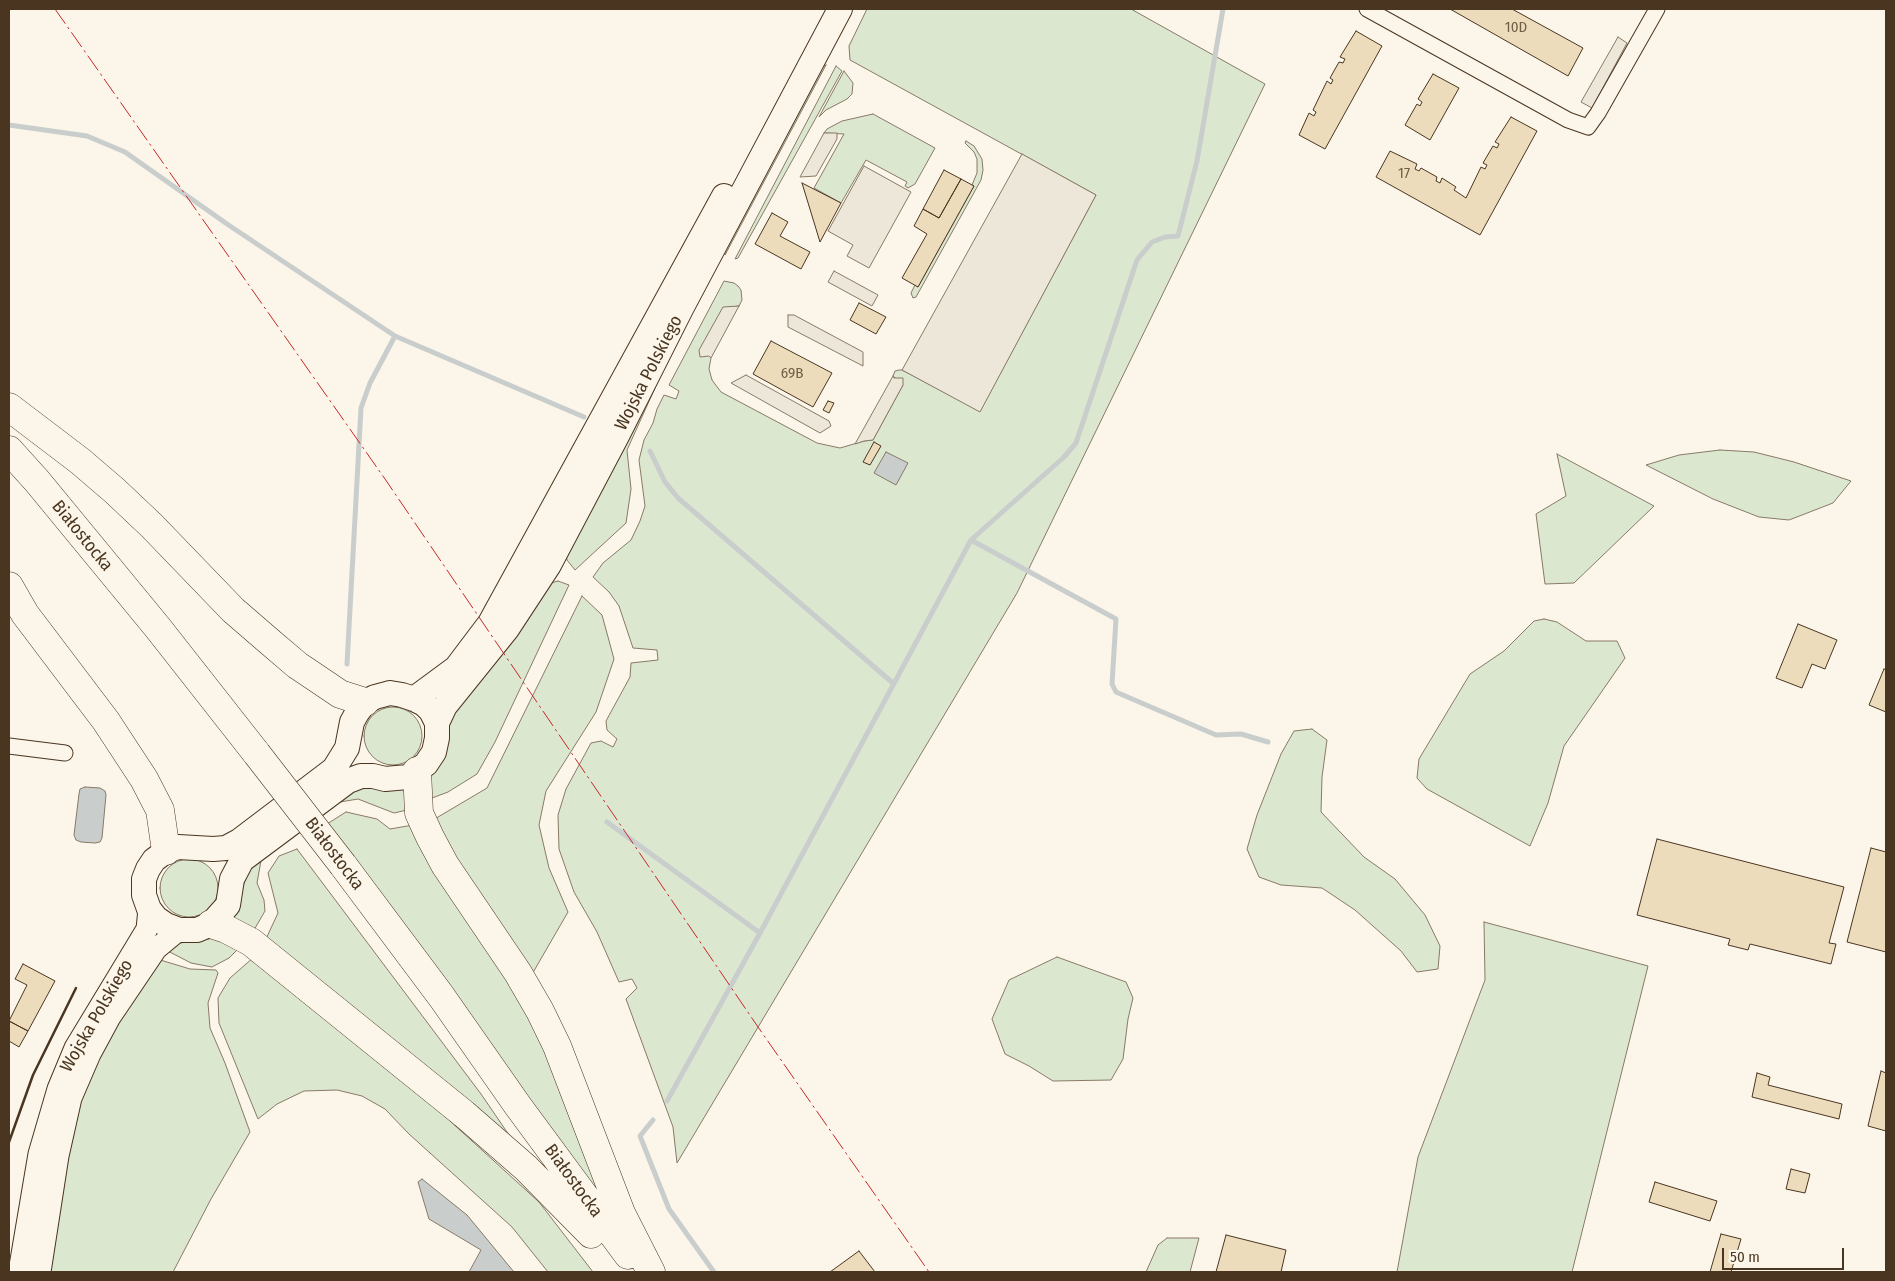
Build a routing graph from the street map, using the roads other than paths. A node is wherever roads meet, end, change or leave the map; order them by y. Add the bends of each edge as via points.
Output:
1 (829, 9) edge
2 (840, 9) edge
3 (1367, 9) edge
4 (1653, 10) edge
5 (701, 255) junction
6 (9, 406) edge
7 (9, 450) edge
8 (9, 474) edge
9 (9, 586) edge
10 (414, 699) junction
11 (365, 702) junction
12 (437, 723) junction
13 (9, 746) edge
14 (65, 753) dead end
15 (251, 758) junction
16 (417, 771) junction
17 (245, 847) junction
18 (166, 851) junction
19 (337, 870) junction
20 (149, 910) junction
21 (211, 924) junction
22 (179, 930) junction
23 (591, 1234) junction
24 (19, 1272) edge
25 (40, 1272) edge
26 (618, 1272) edge
27 (640, 1272) edge
28 (651, 1272) edge

1 - 5 main road, Wojska Polskiego via 807,44
2 - 5 main road, Wojska Polskiego
3 - 4 street via 1568,120 1588,127
5 - 10 main road, Wojska Polskiego via 490,624 456,668
5 - 12 main road, Wojska Polskiego via 682,307 548,565 507,629 445,706
6 - 11 highway via 115,491 233,610 276,648 340,694
7 - 15 highway, Białostocka via 158,628
8 - 15 highway, Białostocka via 146,640
9 - 18 highway via 25,614 106,721 144,779 160,810
10 - 11 main road via 390,693
10 - 12 main road via 431,711
11 - 17 main road via 352,722 347,748 334,769
12 - 16 main road via 438,738 434,752
13 - 14 street
15 - 19 highway, Białostocka, bridge
16 - 17 main road via 408,777 385,779 367,776 348,781
16 - 28 highway via 419,813 430,837 445,865 518,973 544,1020 560,1053 617,1204
17 - 18 main road via 178,847
17 - 21 main road via 232,879 228,905
18 - 20 main road via 154,860 144,880
19 - 23 highway, Białostocka via 434,1014
19 - 27 highway, Białostocka via 441,996
20 - 22 main road via 166,925
20 - 24 main road, Wojska Polskiego via 147,929 75,1048 58,1089 39,1154
21 - 22 main road via 197,930
21 - 23 highway via 251,942 464,1114 526,1168
22 - 25 main road, Wojska Polskiego via 156,949 110,1017 71,1098 58,1156
23 - 26 highway, Białostocka

